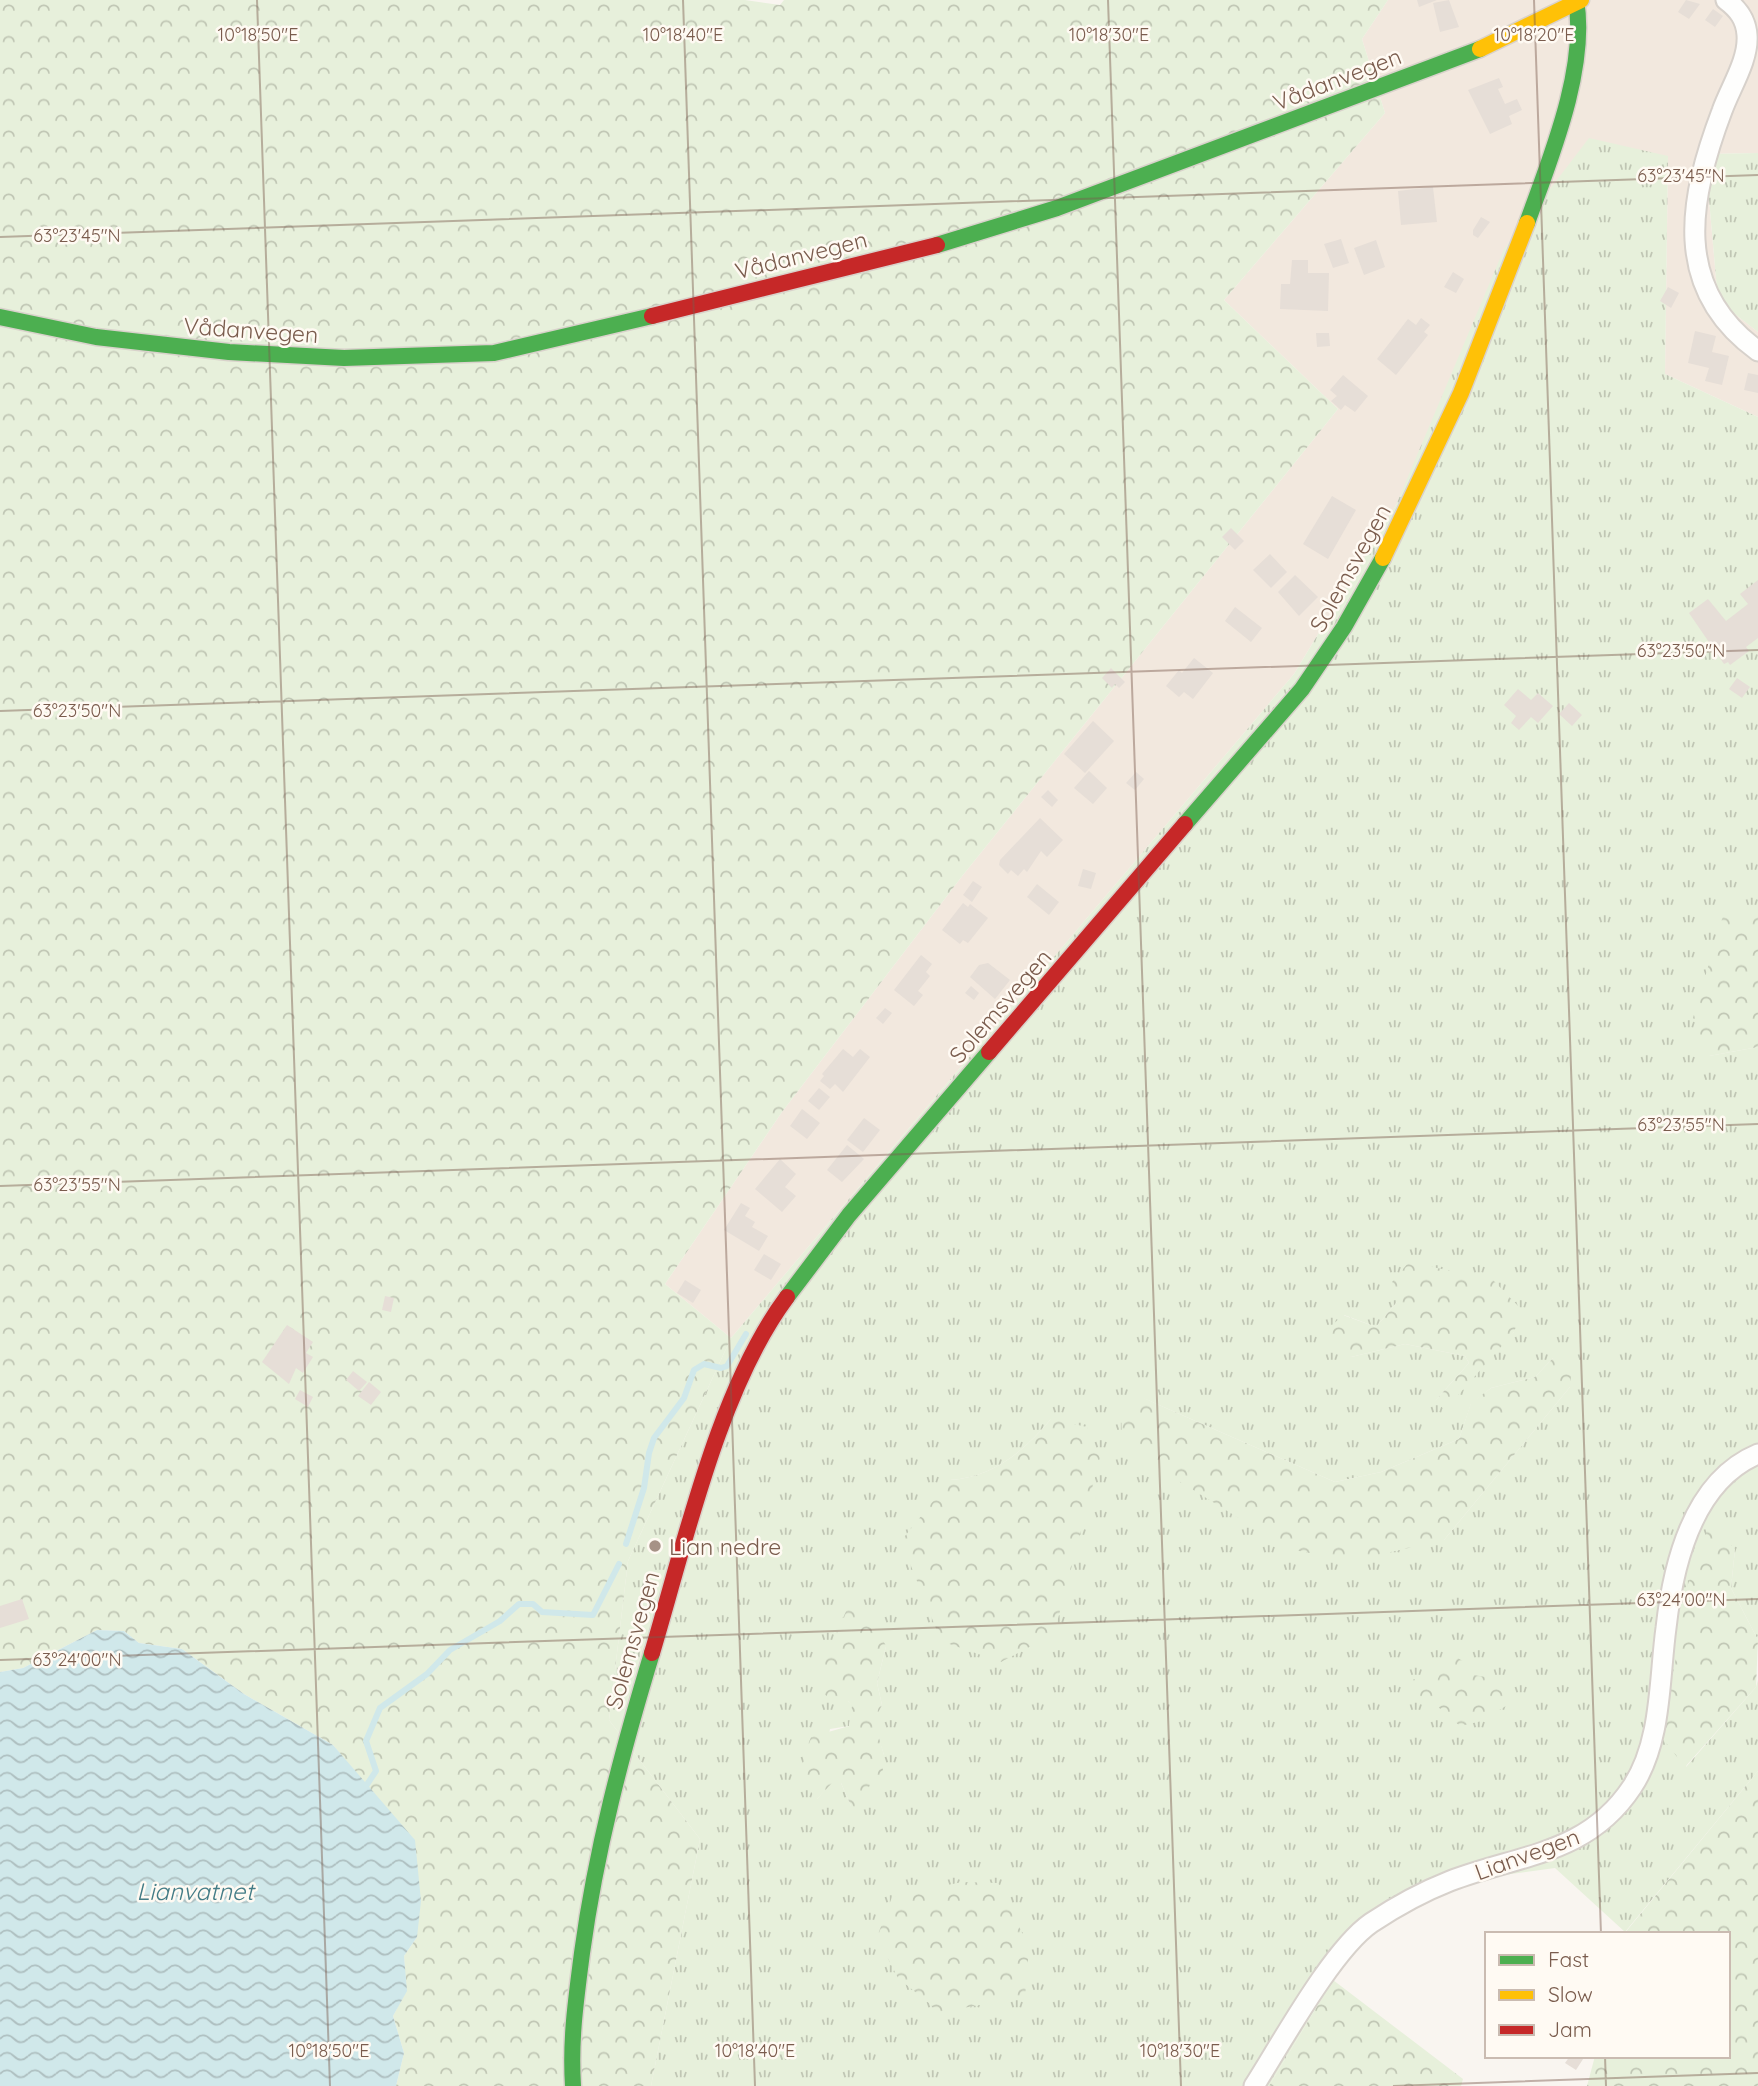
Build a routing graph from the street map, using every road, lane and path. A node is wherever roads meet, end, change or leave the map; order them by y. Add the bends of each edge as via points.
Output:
1 (1726, 0) edge
2 (1578, 1) edge
3 (0, 317) edge
4 (1758, 351) edge
5 (1758, 1454) edge
6 (573, 2086) edge
7 (1254, 2086) edge

1 - 4 street via 1744,21 1746,46 1701,174 1694,249 1711,301 1723,320
2 - 3 street, Vådanvegen via 1469,54 1057,208 973,235 494,353 344,358 229,352 96,337
2 - 6 street, Solemsvegen via 1579,47 1573,75 1510,276 1412,503 1356,612 1286,707 813,1260 747,1367 713,1451 617,1770 593,1872 570,2040
5 - 7 street, Lianvegen via 1739,1464 1706,1498 1684,1544 1666,1626 1654,1728 1646,1760 1619,1806 1578,1839 1449,1882 1367,1926 1320,1983

